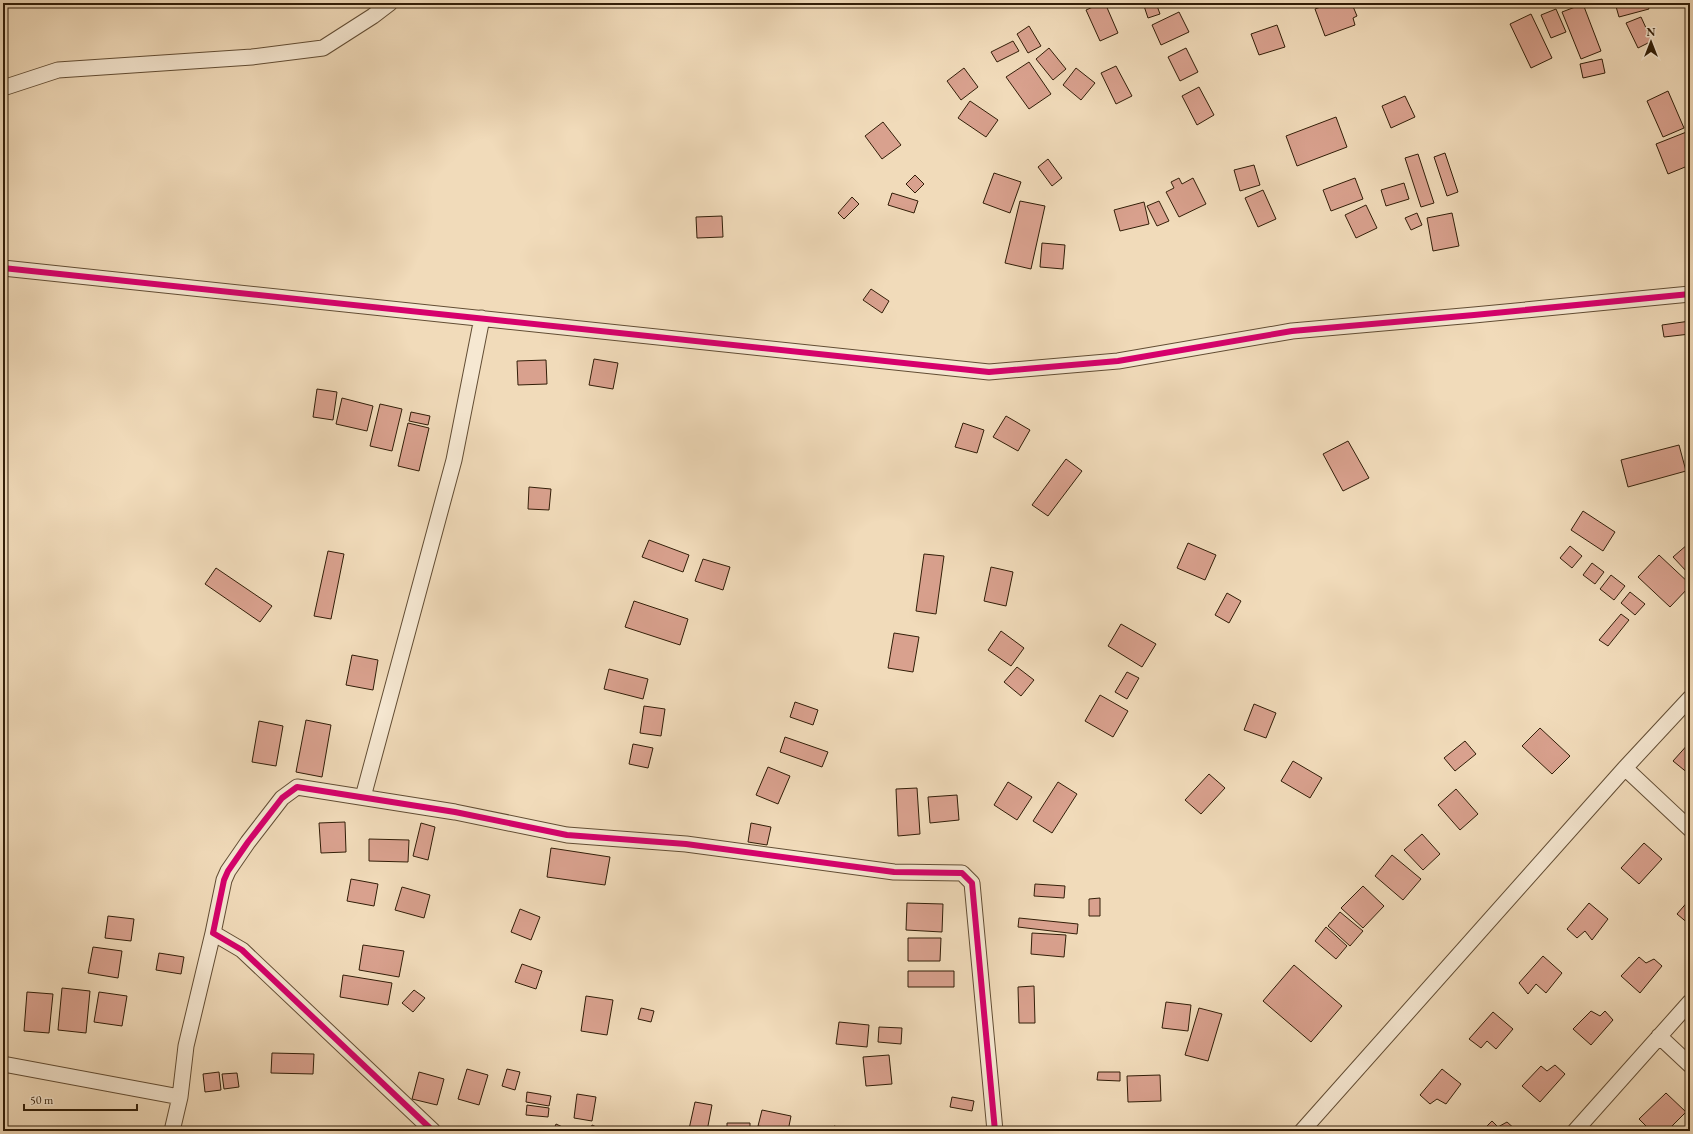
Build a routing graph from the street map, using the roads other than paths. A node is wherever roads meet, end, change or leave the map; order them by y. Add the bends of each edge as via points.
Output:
1 (390, 3) edge
2 (3, 88) edge
3 (3, 268) edge
4 (1690, 294) edge
5 (482, 318) junction
6 (1690, 698) edge
7 (1625, 768) junction
8 (363, 797) junction
9 (1690, 829) edge
10 (213, 933) junction
11 (1690, 1002) edge
12 (1659, 1036) junction
13 (3, 1064) edge
14 (1690, 1065) edge
15 (180, 1097) junction
16 (172, 1131) edge
17 (433, 1131) edge
18 (995, 1131) edge
19 (1302, 1131) edge
20 (1575, 1131) edge

1 - 2 street via 323,48 252,57 58,70
3 - 5 street
4 - 5 street via 1292,331 1118,361 989,372
5 - 8 street via 454,460
6 - 7 street
7 - 9 street
7 - 19 street
8 - 10 street via 297,787 282,798 228,871
8 - 18 street via 455,812 567,835 686,844 894,872 962,873 972,883
10 - 15 street via 186,1046
10 - 17 street via 242,950
11 - 12 street
12 - 14 street
12 - 20 street
13 - 15 street
15 - 16 street

